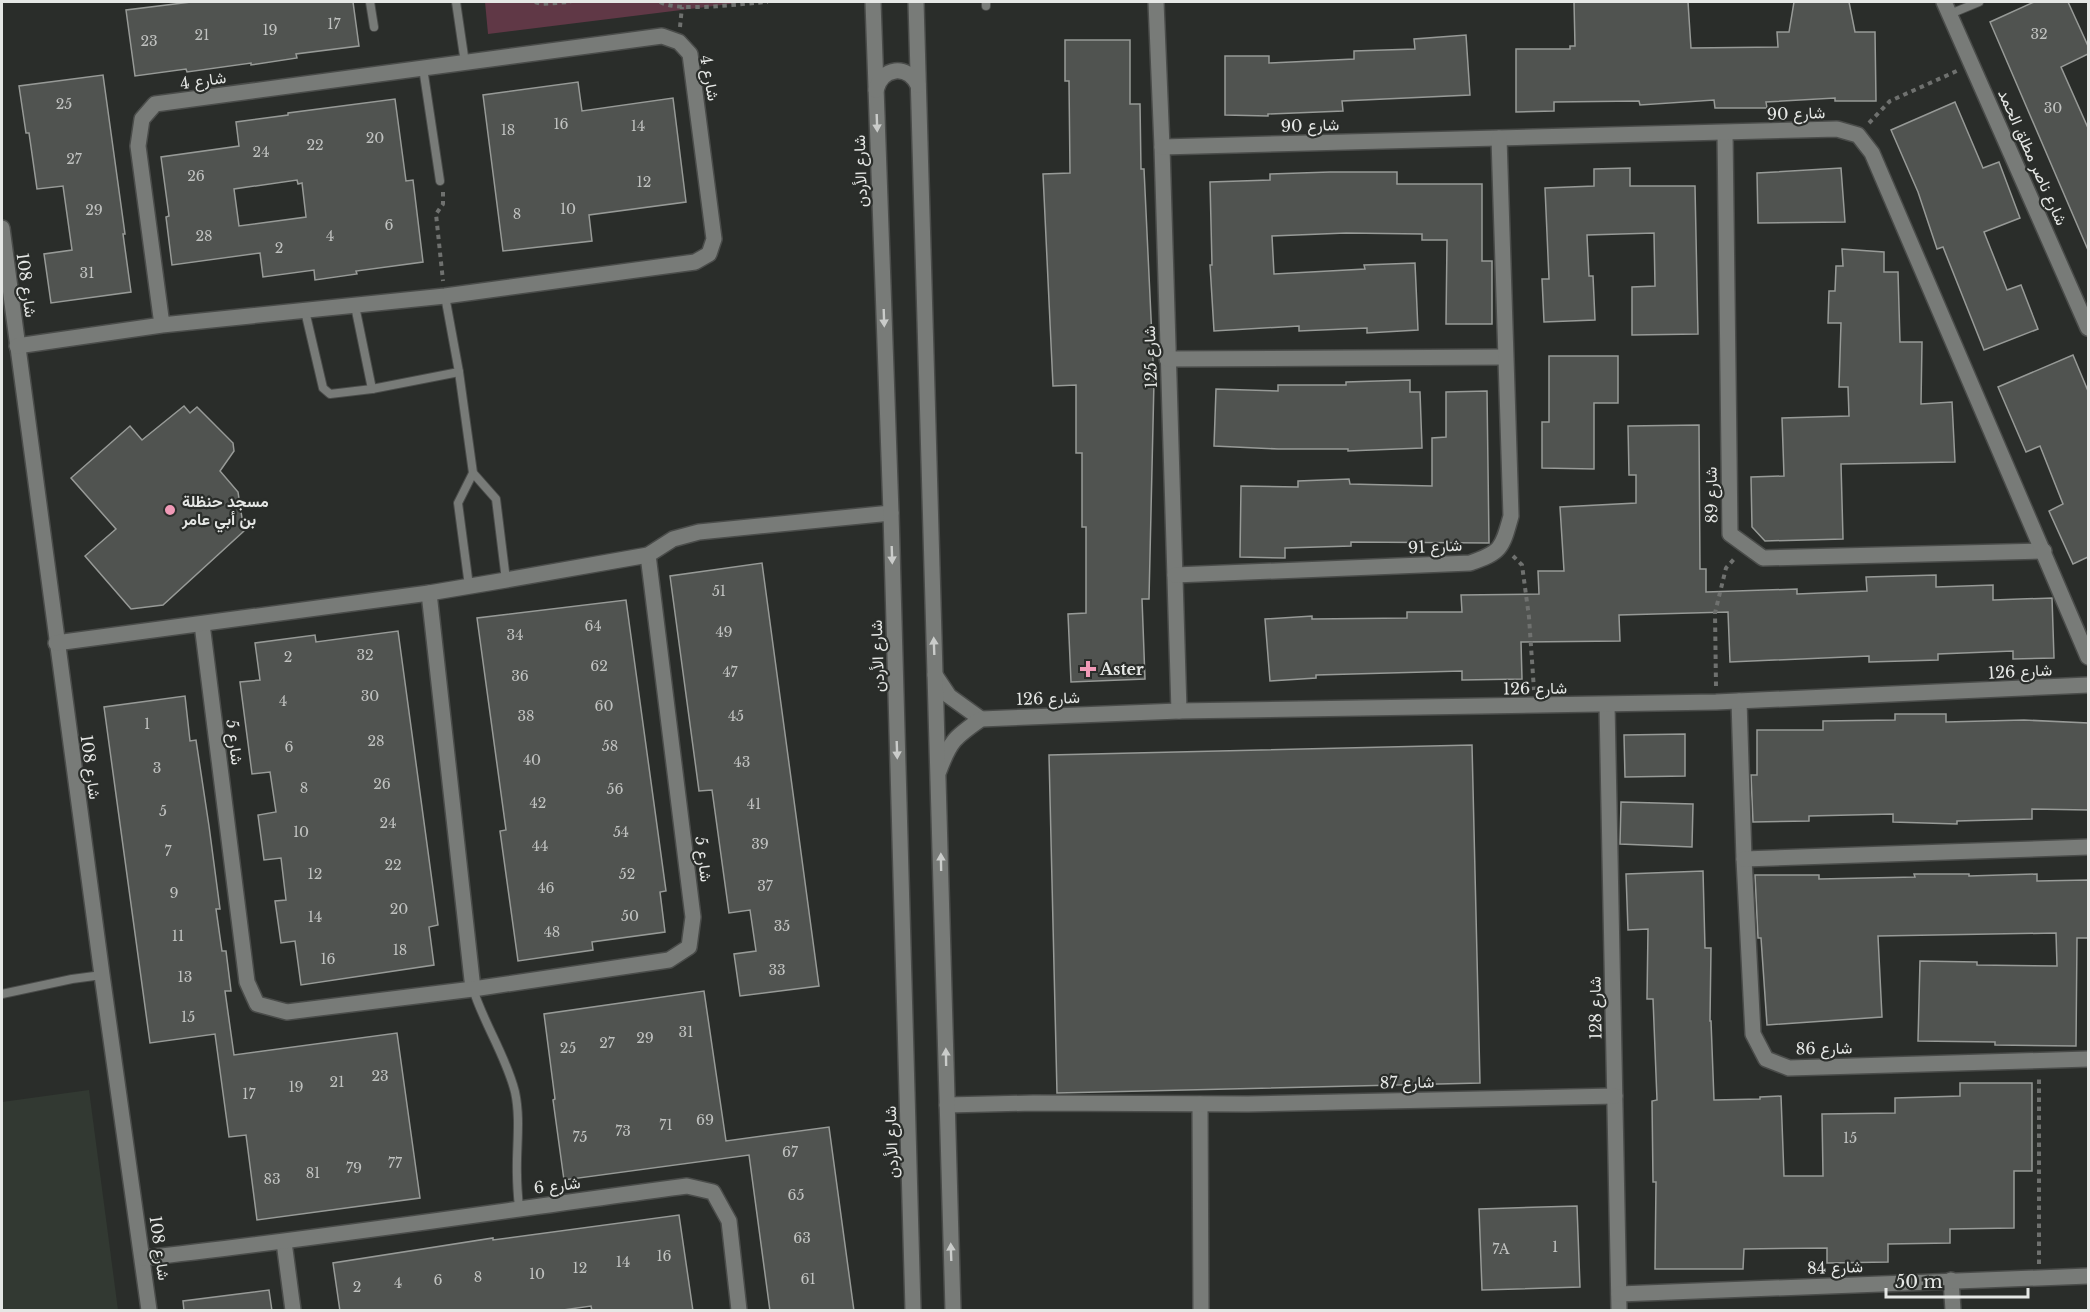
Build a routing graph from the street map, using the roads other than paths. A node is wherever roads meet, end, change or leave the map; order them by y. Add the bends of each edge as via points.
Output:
1 (370, 2) edge
2 (456, 2) edge
3 (873, 2) edge
4 (916, 2) edge
5 (1156, 2) edge
6 (1979, 2) edge
7 (1947, 8) edge
8 (374, 27) dead end
9 (465, 63) junction
10 (423, 69) junction
11 (918, 85) junction
12 (876, 90) junction
13 (1725, 133) junction
14 (1499, 138) junction
15 (1162, 147) junction
16 (440, 181) road end
17 (2, 228) edge
18 (445, 296) junction
19 (355, 306) junction
20 (305, 311) junction
21 (7, 312) edge
22 (162, 325) junction
23 (2088, 327) edge
24 (17, 346) junction
25 (1505, 357) junction
26 (1167, 359) junction
27 (459, 372) junction
28 (372, 389) junction
29 (473, 473) junction
30 (891, 513) junction
31 (2044, 551) junction
32 (648, 555) junction
33 (1175, 575) junction
34 (506, 580) junction
35 (469, 586) junction
36 (429, 593) junction
37 (202, 624) junction
38 (56, 643) junction
39 (2088, 657) edge
40 (935, 675) junction
41 (2088, 685) edge
42 (1739, 701) junction
43 (1607, 705) junction
44 (1179, 711) junction
45 (981, 719) junction
46 (939, 771) junction
47 (2088, 847) edge
48 (1744, 859) junction
49 (102, 975) junction
50 (473, 989) junction
51 (2, 994) edge
52 (2088, 1059) edge
53 (1615, 1096) junction
54 (1200, 1104) junction
55 (947, 1105) junction
56 (519, 1208) junction
57 (284, 1242) junction
58 (143, 1258) junction
59 (2088, 1276) edge
60 (1951, 1280) junction
61 (1619, 1294) junction
62 (914, 1309) edge
63 (150, 1311) edge
64 (293, 1311) edge
65 (739, 1311) edge
66 (953, 1311) edge
67 (1201, 1311) edge
68 (1619, 1311) edge
69 (1953, 1311) edge

1 - 8 lane
2 - 9 lane
3 - 12 street, شارع الأردن
4 - 11 street
5 - 15 street, شارع 125
6 - 7 lane
7 - 23 street, شارع ناصر مطلق الحمد
9 - 10 street, شارع 4
9 - 18 street, شارع 4 via 662,36 680,42 690,54 714,239 709,254 695,262
10 - 16 lane
10 - 22 street, شارع 4 via 155,104 142,119 138,146
11 - 12 street via 905,71 892,71 880,78
40 -> 11 street
12 -> 30 street, شارع الأردن
13 - 14 street, شارع 90
13 - 31 street, شارع 90 via 1837,129 1858,135 1872,153
13 - 31 street, شارع 89 via 1730,534 1763,558
14 - 15 street, شارع 90
14 - 25 street
15 - 26 street, شارع 125
17 - 21 street, شارع 108
18 - 19 street, شارع 4
18 - 27 lane
19 - 20 street, شارع 4
19 - 28 lane
20 - 22 street, شارع 4
20 - 28 lane via 323,388 330,394
21 - 24 street, شارع 108
22 - 24 street, شارع 4
24 - 38 street, شارع 108
25 - 26 street
25 - 33 street, شارع 91 via 1511,516 1502,546 1489,557 1470,563
26 - 33 street, شارع 125
27 - 28 lane
27 - 29 lane
29 - 34 lane via 496,499
29 - 35 lane via 458,502
30 - 32 street via 699,532 673,539
30 -> 62 street, شارع الأردن
31 - 39 street
32 - 34 street
32 - 50 street, شارع 5 via 693,917 689,947 669,960
33 - 44 street, شارع 125
34 - 35 street
35 - 36 street
36 - 37 street
36 - 50 street
37 - 38 street
37 - 50 street, شارع 5 via 247,982 257,1004 288,1012
38 - 49 street, شارع 108
40 - 45 street via 949,696
40 - 46 street
41 - 42 street, شارع 126
42 - 43 street, شارع 126
42 - 48 street, شارع 86
43 - 44 street, شارع 126
43 - 53 street, شارع 128
44 - 45 street, شارع 126
45 - 46 street via 947,748
55 -> 46 street
47 - 48 street
48 - 52 street, شارع 86 via 1753,1034 1766,1059 1789,1068
49 - 51 lane
49 - 58 street, شارع 108
50 - 56 lane via 515,1092
53 - 54 street, شارع 87
53 - 61 street, شارع 128
54 - 55 street, شارع 87
54 - 67 street
66 -> 55 street
56 - 57 street, شارع 6
56 - 65 street, شارع 6 via 687,1186 713,1192 729,1221
57 - 58 street, شارع 6
57 - 64 street
58 - 63 street, شارع 108
59 - 60 street, شارع 84
60 - 61 street, شارع 84
60 - 69 street
61 - 68 street, شارع 128

